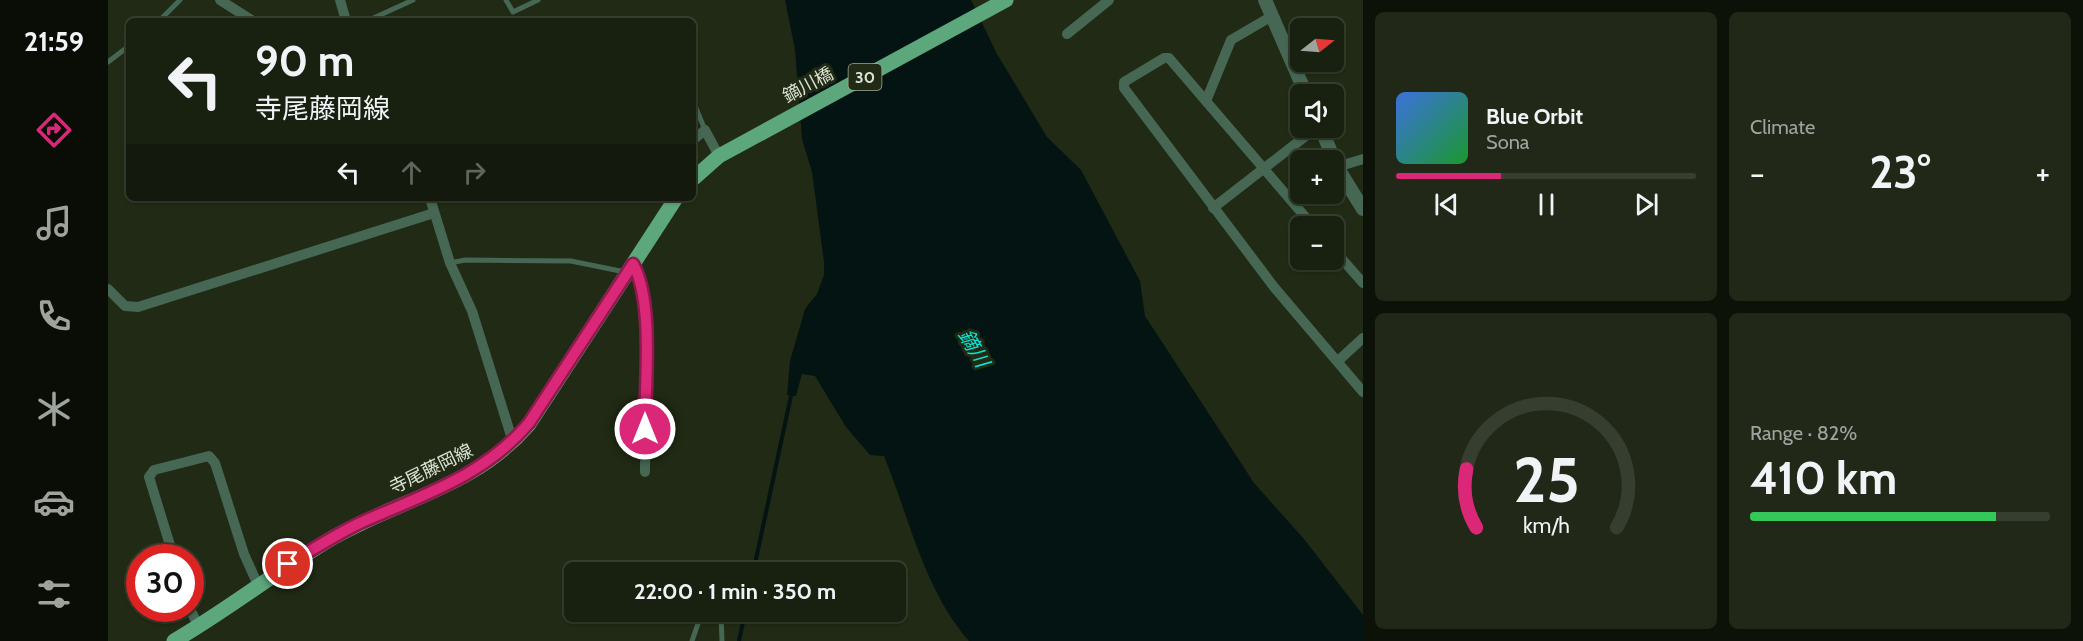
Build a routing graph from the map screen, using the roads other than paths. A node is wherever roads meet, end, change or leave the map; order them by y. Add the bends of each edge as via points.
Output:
1 (180, 0) edge
2 (220, 0) edge
3 (340, 0) edge
4 (413, 0) edge
5 (506, 0) edge
6 (538, 0) edge
7 (1006, 0) edge
8 (1109, 0) edge
9 (1265, 0) edge
10 (1272, 16) junction
11 (162, 18) edge
12 (248, 18) edge
13 (345, 18) edge
14 (374, 18) edge
15 (1067, 34) dead end
16 (126, 48) edge
17 (108, 62) edge
18 (1302, 84) edge
19 (1206, 101) junction
20 (696, 108) edge
21 (705, 130) junction
22 (696, 138) edge
23 (1305, 138) edge
24 (721, 154) junction
25 (1363, 159) edge
26 (1344, 165) edge
27 (1263, 170) junction
28 (696, 176) edge
29 (1344, 178) edge
30 (431, 201) edge
31 (674, 201) edge
32 (1214, 208) junction
33 (1363, 209) edge
34 (434, 213) junction
35 (1304, 216) edge
36 (1344, 261) edge
37 (450, 264) junction
38 (630, 269) junction
39 (1363, 283) edge
40 (108, 289) edge
41 (1363, 338) edge
42 (1338, 361) junction
43 (1363, 392) edge
44 (513, 442) junction
45 (645, 472) dead end
46 (170, 544) edge
47 (258, 585) junction
48 (196, 622) edge
49 (699, 622) edge
50 (721, 622) edge
51 (198, 625) junction
52 (174, 641) edge
53 (692, 641) edge
54 (722, 641) edge

1 - 11 lane
2 - 12 street
3 - 13 street
4 - 14 lane
5 - 6 lane via 513,12
7 - 24 main road, 鏑川橋 / 30
8 - 15 street
9 - 10 street
10 - 18 street
10 - 19 street via 1231,40
16 - 17 lane
19 - 27 street
19 - 32 street via 1169,58 1124,82 1124,88
20 - 21 lane
21 - 22 street
21 - 24 street
23 - 27 street
24 - 28 main road, 30
25 - 26 street
27 - 32 street
27 - 35 street
29 - 33 street
30 - 34 street
31 - 38 main road, 寺尾藤岡線
32 - 42 street
34 - 37 street
34 - 40 street via 138,307 125,306
36 - 39 street
37 - 38 lane via 465,260 571,261
37 - 44 street via 472,310
38 - 44 main road, 寺尾藤岡線
38 - 45 street via 639,274 645,303
41 - 42 street
42 - 43 street
44 - 47 main road, 寺尾藤岡線 via 464,477 337,536
46 - 47 street via 149,477 154,471 209,456 215,463
47 - 51 main road, 寺尾藤岡線
48 - 51 street
49 - 53 lane
50 - 54 lane
51 - 52 main road, 寺尾藤岡線

